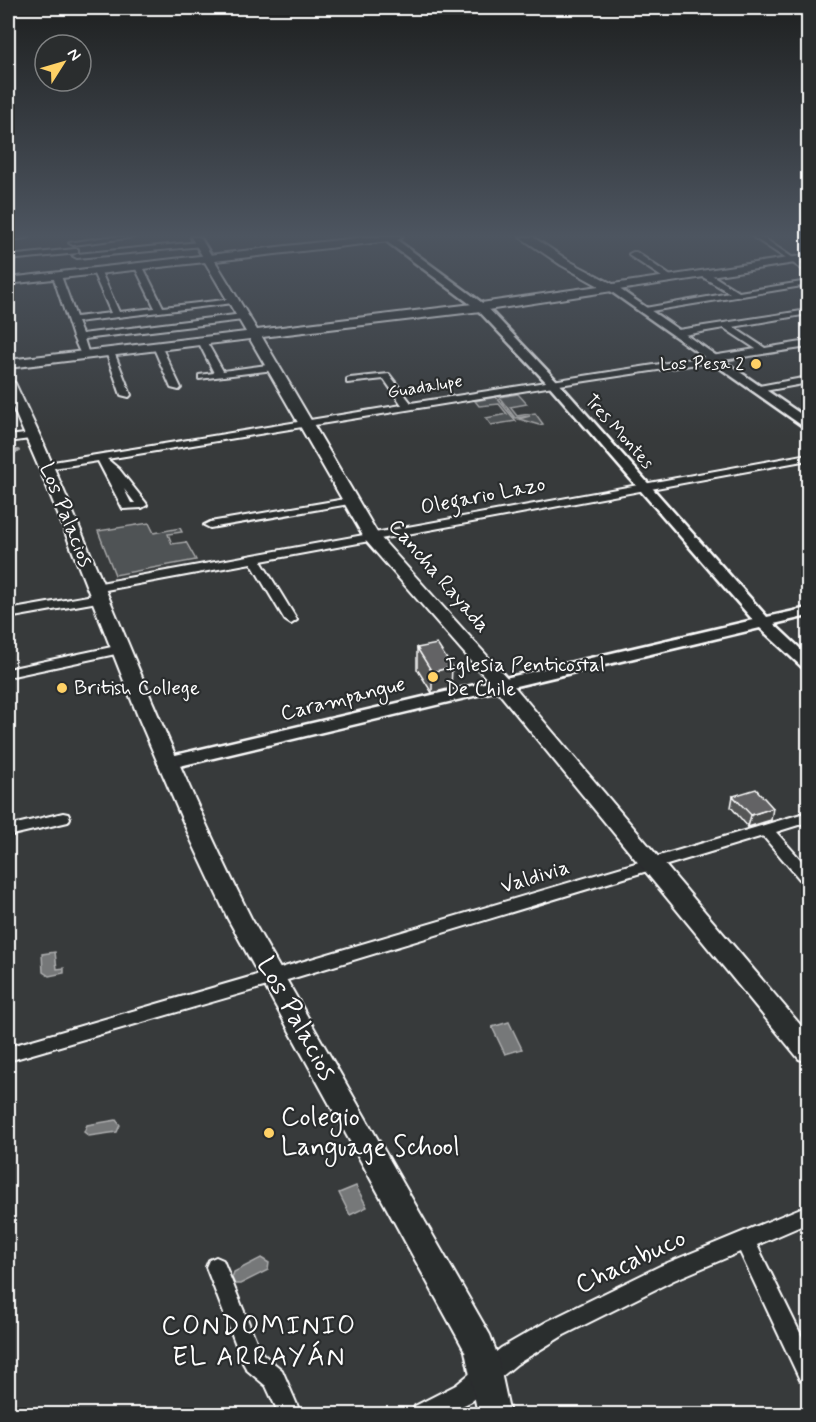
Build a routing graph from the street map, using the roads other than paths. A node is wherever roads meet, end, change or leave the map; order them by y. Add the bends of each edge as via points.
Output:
1 (66, 303) edge
2 (111, 303) edge
3 (157, 303) edge
4 (214, 303) edge
5 (234, 303) edge
6 (476, 303) edge
7 (506, 303) edge
8 (635, 303) edge
9 (686, 303) edge
10 (481, 307) junction
11 (160, 310) junction
12 (645, 310) junction
13 (808, 312) edge
14 (116, 315) junction
15 (243, 317) junction
16 (71, 320) junction
17 (726, 326) junction
18 (678, 333) junction
19 (254, 334) junction
20 (77, 337) junction
21 (202, 341) junction
22 (808, 344) edge
23 (157, 346) junction
24 (764, 351) junction
25 (110, 352) junction
26 (86, 355) junction
27 (715, 359) junction
28 (8, 364) edge
29 (274, 367) junction
30 (220, 375) junction
31 (202, 377) dead end
32 (808, 380) edge
33 (350, 381) dead end
34 (8, 383) edge
35 (553, 383) junction
36 (176, 388) dead end
37 (759, 389) junction
38 (126, 395) dead end
39 (408, 406) junction
40 (14, 408) edge
41 (307, 423) junction
42 (808, 424) edge
43 (33, 436) junction
44 (8, 439) edge
45 (100, 457) junction
46 (808, 457) edge
47 (47, 466) junction
48 (108, 467) dead end
49 (643, 485) junction
50 (351, 501) junction
51 (210, 525) dead end
52 (372, 538) junction
53 (254, 559) junction
54 (97, 593) junction
55 (808, 612) edge
56 (8, 614) edge
57 (291, 620) dead end
58 (764, 622) junction
59 (120, 650) junction
60 (808, 664) edge
61 (8, 673) edge
62 (501, 683) junction
63 (167, 763) junction
64 (808, 817) edge
65 (63, 818) dead end
66 (766, 830) junction
67 (8, 831) edge
68 (652, 864) junction
69 (808, 878) edge
70 (273, 977) junction
71 (808, 1052) edge
72 (8, 1054) edge
73 (808, 1214) edge
74 (744, 1240) junction
75 (216, 1268) dead end
76 (808, 1372) edge
77 (486, 1375) junction
78 (290, 1414) edge
79 (423, 1414) edge
80 (494, 1414) edge

1 - 16 street
2 - 14 street
3 - 11 street
4 - 11 street
5 - 15 main road, Cancha Rayada
6 - 10 street, Tres Montes
7 - 10 main road
8 - 12 street
9 - 12 street
10 - 19 main road
10 - 35 street, Tres Montes
11 - 14 street
12 - 18 street
13 - 17 street
14 - 16 street
15 - 19 main road, Cancha Rayada
15 - 20 street
16 - 20 street
17 - 18 street
17 - 24 street
18 - 27 street
19 - 21 main road
19 - 29 main road, Cancha Rayada
20 - 26 street
21 - 23 main road
21 - 30 street
22 - 24 street, Guadalupe
23 - 25 main road
23 - 36 street
24 - 27 street, Guadalupe
25 - 26 main road
25 - 38 street
26 - 28 main road
27 - 35 street, Guadalupe
27 - 37 street
29 - 30 street
29 - 41 main road, Cancha Rayada
30 - 31 street
32 - 37 street
33 - 39 street via 386,376
34 - 40 main road, Los Palacios
35 - 39 street, Guadalupe
35 - 49 street, Tres Montes
37 - 42 street
39 - 41 street, Guadalupe
40 - 43 main road, Los Palacios
41 - 45 street, Guadalupe
41 - 50 main road, Cancha Rayada
43 - 44 street
43 - 47 main road, Los Palacios
45 - 47 street, Guadalupe
45 - 48 street
46 - 49 street, Olegario Lazo
47 - 54 main road, Los Palacios
49 - 52 street, Olegario Lazo
49 - 58 street, Tres Montes
50 - 51 street
50 - 52 main road, Cancha Rayada
52 - 53 street, Olegario Lazo
52 - 62 main road, Cancha Rayada
53 - 54 street, Olegario Lazo
53 - 57 street
54 - 56 street, Olegario Lazo
54 - 59 main road, Los Palacios
55 - 58 street, Carampangue
58 - 60 street, Tres Montes
58 - 62 street, Carampangue
59 - 61 street
59 - 63 main road, Los Palacios
62 - 63 street, Carampangue
62 - 68 main road, Cancha Rayada
63 - 70 main road, Los Palacios via 213,866
64 - 66 street, Valdivia
65 - 67 street
66 - 68 street, Valdivia
66 - 69 street
68 - 70 street, Valdivia
68 - 71 main road, Cancha Rayada
70 - 72 street, Valdivia
70 - 77 main road, Los Palacios via 479,1346
73 - 74 street, Chacabuco
74 - 76 street
74 - 77 street, Chacabuco via 556,1328 508,1356
75 - 78 street via 255,1362 274,1378
77 - 79 street, Chacabuco via 464,1393
77 - 80 main road, Los Palacios

